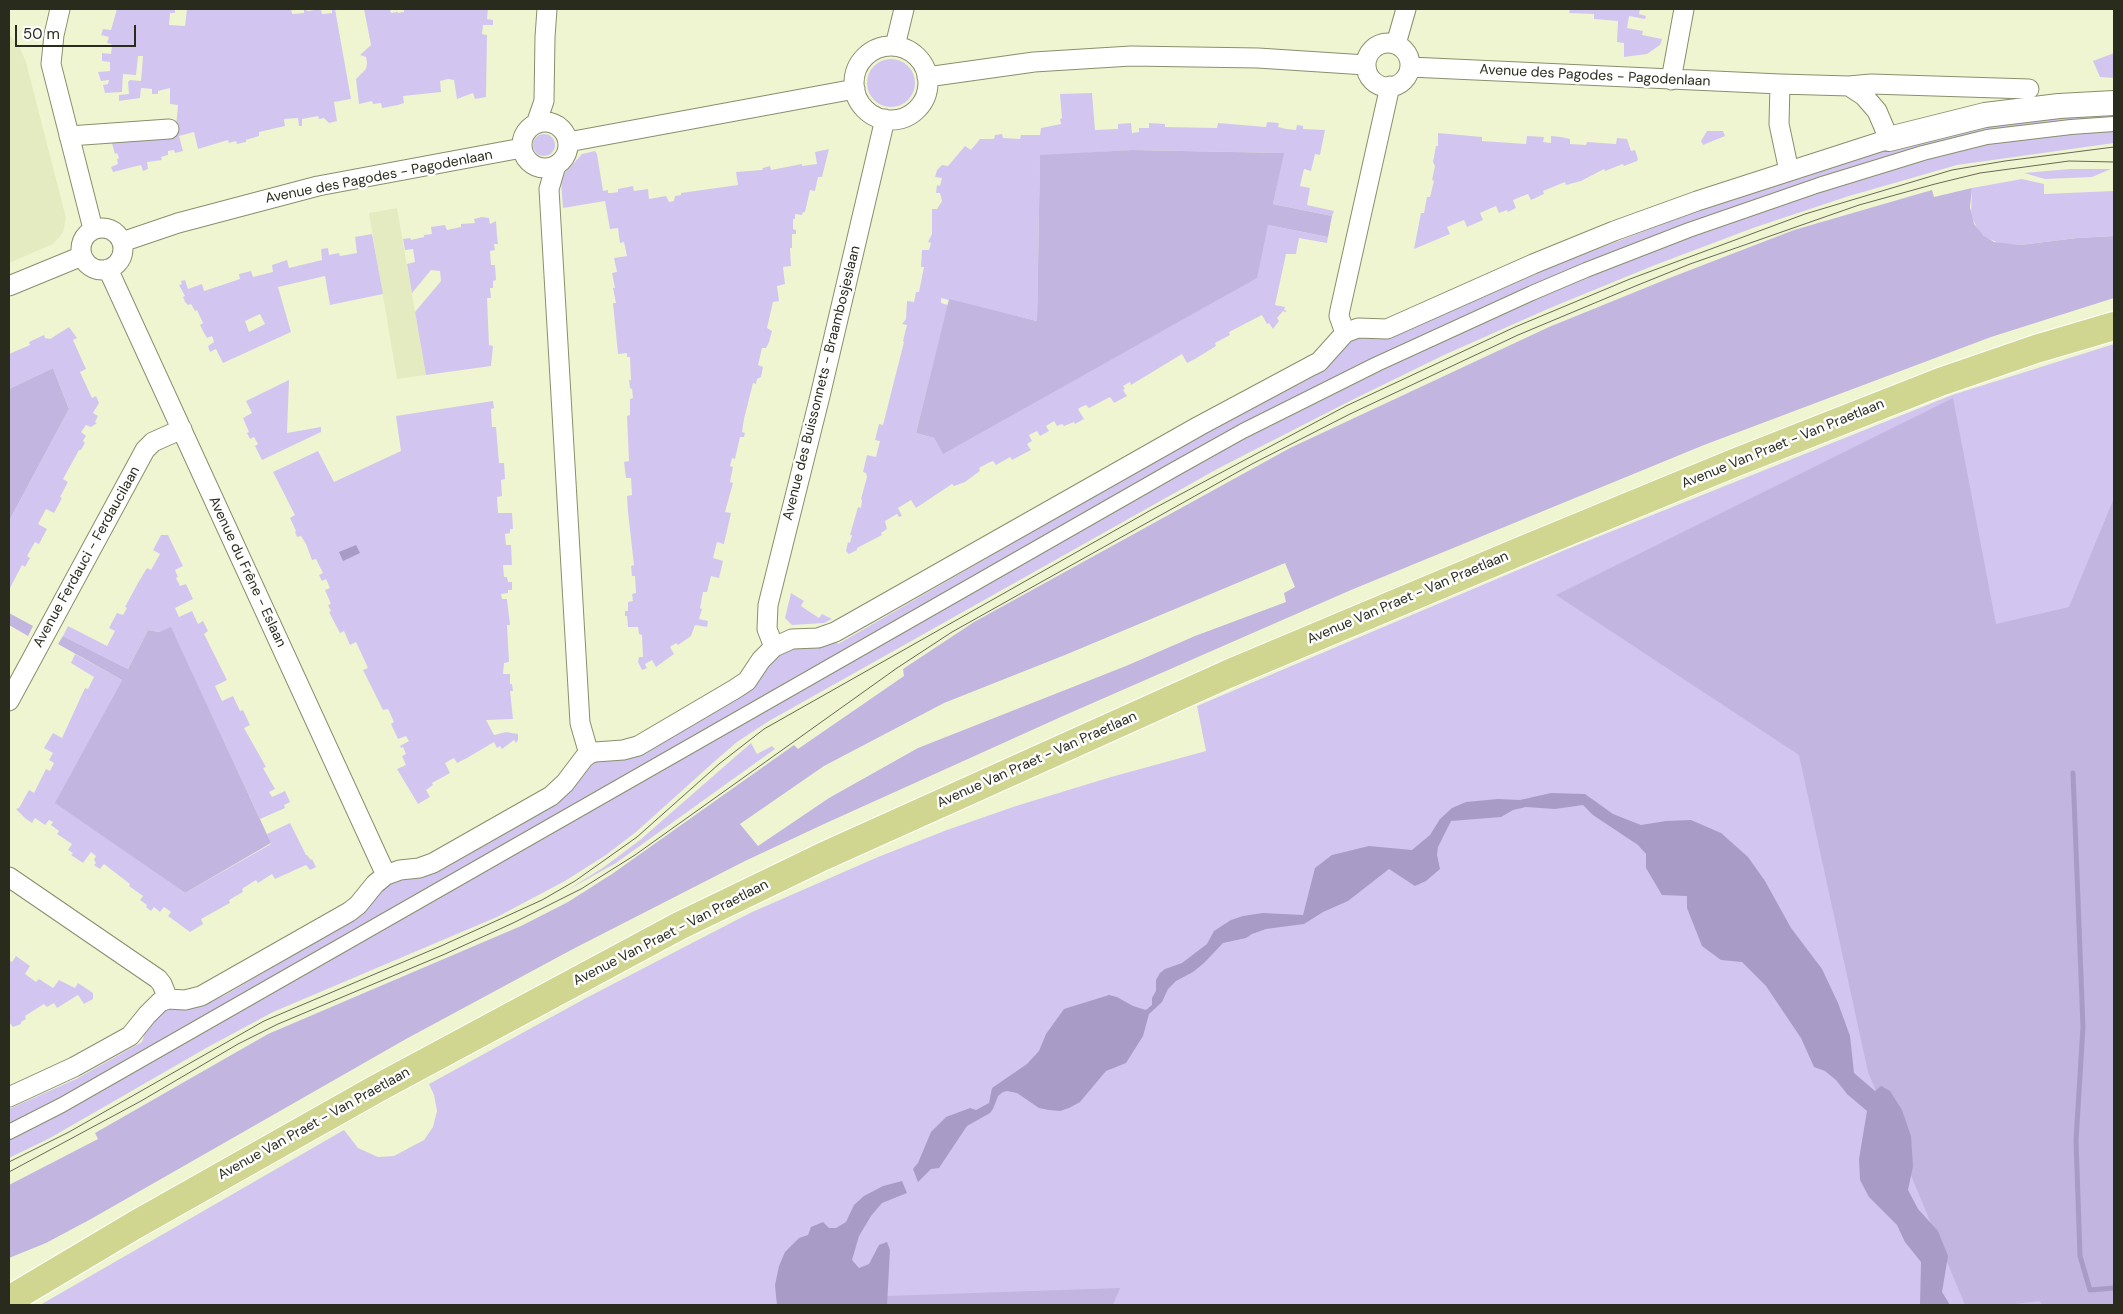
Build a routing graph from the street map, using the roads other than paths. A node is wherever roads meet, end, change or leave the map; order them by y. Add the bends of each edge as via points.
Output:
1 (60, 9) edge
2 (547, 9) edge
3 (904, 9) edge
4 (1406, 9) edge
5 (1684, 9) edge
6 (1396, 44) junction
7 (895, 46) junction
8 (1366, 64) junction
9 (1410, 67) junction
10 (927, 77) junction
11 (1671, 80) junction
12 (1780, 84) junction
13 (1390, 86) junction
14 (1849, 86) junction
15 (855, 89) junction
16 (2029, 89) dead end
17 (2114, 103) edge
18 (885, 119) junction
19 (545, 124) junction
20 (2114, 124) edge
21 (169, 129) dead end
22 (69, 136) junction
23 (1889, 139) junction
24 (568, 142) junction
25 (522, 148) junction
26 (547, 166) junction
27 (1789, 171) junction
28 (93, 229) junction
29 (122, 242) junction
30 (82, 256) junction
31 (108, 269) junction
32 (9, 286) edge
33 (2114, 326) edge
34 (1344, 333) junction
35 (182, 429) junction
36 (774, 647) junction
37 (9, 702) edge
38 (589, 754) junction
39 (386, 875) junction
40 (9, 877) edge
41 (168, 999) junction
42 (9, 1097) edge
43 (9, 1132) edge
44 (9, 1300) edge

1 - 22 street via 51,64
2 - 19 street
3 - 7 street
4 - 6 street
5 - 11 street
6 - 8 street via 1376,46
6 - 9 street via 1405,51
7 - 10 street via 904,48 920,60
7 - 15 street via 878,48 864,58 856,72
8 - 10 street via 1130,56 1034,62
8 - 13 street via 1373,81
9 - 11 street, Avenue des Pagodes - Pagodenlaan
9 - 13 street via 1401,82
10 - 18 street via 925,96 920,105 905,117
11 - 12 street, Avenue des Pagodes - Pagodenlaan
12 - 14 street, Avenue des Pagodes - Pagodenlaan
12 - 27 street via 1779,124
13 - 34 street via 1340,310
14 - 16 street, Avenue des Pagodes - Pagodenlaan
14 - 23 street via 1864,96 1877,111
15 - 18 street via 862,106
15 - 24 street
17 - 23 street via 1985,115
18 - 36 street, Avenue des Buissonnets - Braambosjeslaan via 768,605 767,629
19 - 24 street via 563,131
19 - 25 street via 526,131
20 - 43 street via 1979,139 1819,185 1586,270 1377,364 1175,469 92,1088
21 - 22 street
22 - 28 street
23 - 27 street
24 - 26 street via 560,162
25 - 26 street via 530,163
25 - 29 street, Avenue des Pagodes - Pagodenlaan via 318,186 178,223
26 - 38 street via 580,723
27 - 34 street via 1697,200 1614,232 1387,329 1358,328
28 - 29 street via 113,230
28 - 30 street via 82,240
29 - 31 street via 121,258
30 - 31 street via 92,268
30 - 32 street
31 - 35 street, Avenue du Frêne - Eslaan
33 - 44 main road, Avenue Van Praet - Van Praetlaan via 1940,382 1551,538 1228,674 824,856 679,926 376,1088
34 - 36 street via 1311,366 842,628 825,637 792,639
35 - 37 street, Avenue Ferdauci - Ferdaucilaan via 153,442 146,450
35 - 39 street, Avenue du Frêne - Eslaan
36 - 38 street via 747,681 658,734 630,749
38 - 39 street via 550,796 433,863
39 - 41 street via 358,905 335,920 201,996 186,1000
40 - 41 street via 158,979
41 - 42 street via 153,1008 130,1036

